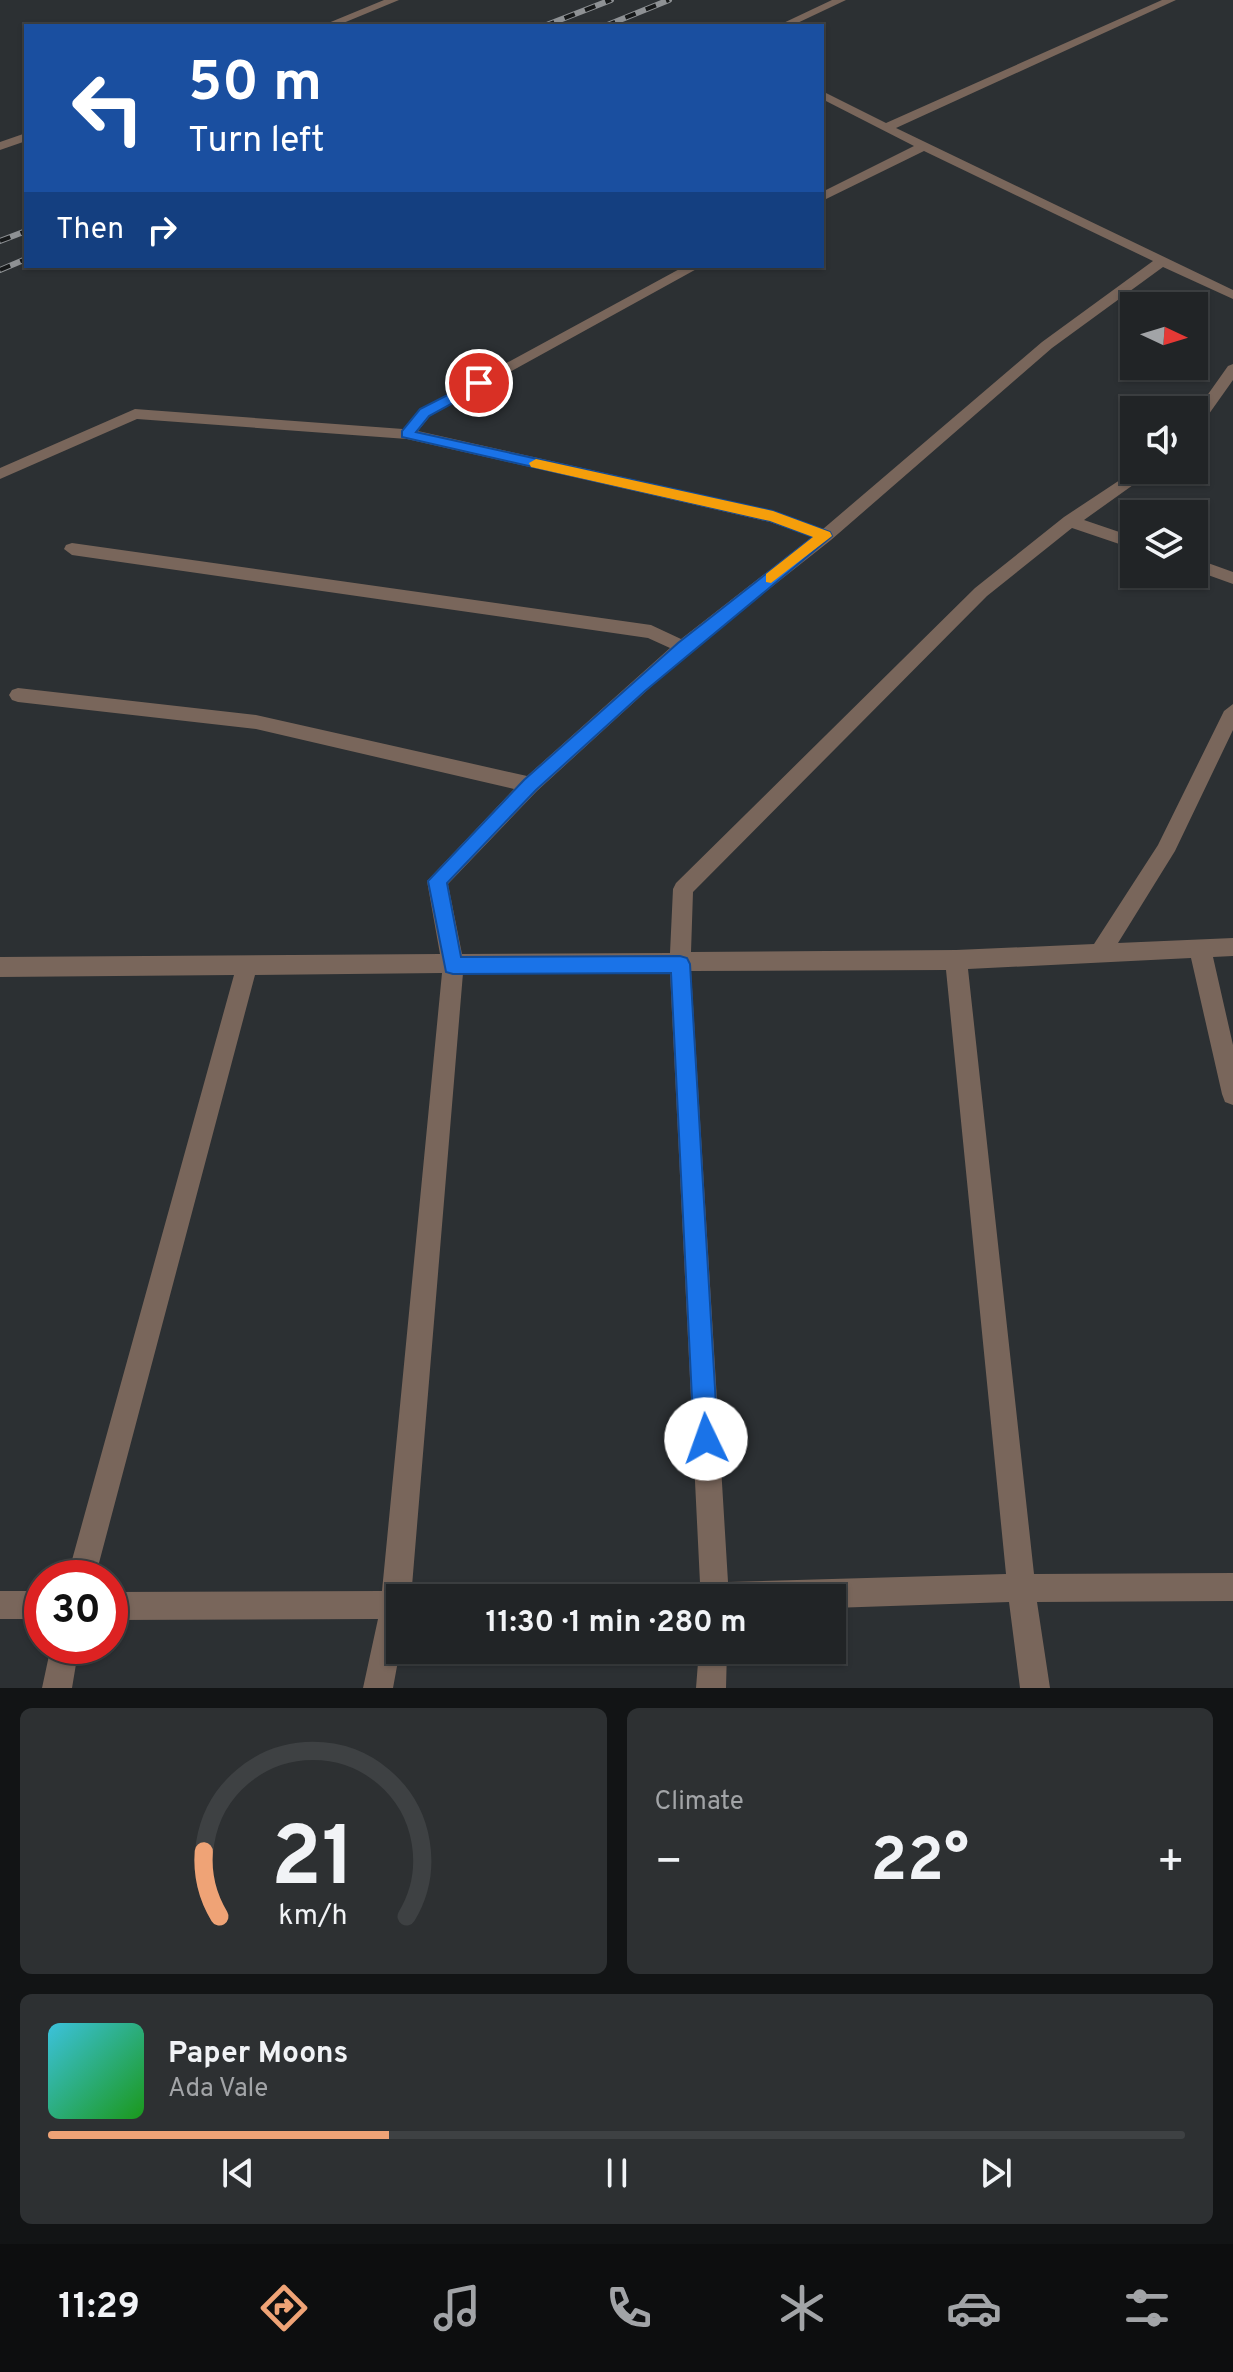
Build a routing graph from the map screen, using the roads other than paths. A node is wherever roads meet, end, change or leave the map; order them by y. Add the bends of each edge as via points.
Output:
1 (394, 0) edge
2 (841, 0) edge
3 (1171, 0) edge
4 (331, 24) edge
5 (787, 24) edge
6 (824, 95) edge
7 (886, 128) junction
8 (24, 138) edge
9 (0, 146) edge
10 (924, 146) junction
11 (824, 196) edge
12 (1162, 261) junction
13 (691, 268) edge
14 (1233, 295) edge
15 (1233, 369) edge
16 (1208, 405) edge
17 (407, 434) junction
18 (0, 474) edge
19 (1125, 484) edge
20 (1070, 521) junction
21 (825, 536) junction
22 (1120, 538) edge
23 (72, 549) dead end
24 (1208, 569) edge
25 (1233, 578) edge
26 (683, 647) junction
27 (18, 695) dead end
28 (1233, 711) edge
29 (530, 785) junction
30 (1233, 947) edge
31 (1200, 949) junction
32 (1100, 953) junction
33 (956, 960) junction
34 (680, 964) junction
35 (453, 965) junction
36 (247, 966) junction
37 (1, 969) edge
38 (1233, 1094) edge
39 (86, 1560) edge
40 (400, 1584) edge
41 (714, 1584) edge
42 (1233, 1587) edge
43 (1021, 1588) junction
44 (846, 1593) edge
45 (0, 1605) edge
46 (24, 1605) edge
47 (386, 1605) edge
48 (128, 1606) edge
49 (386, 1655) edge
50 (62, 1664) edge
51 (712, 1664) edge
52 (57, 1688) edge
53 (378, 1688) edge
54 (711, 1688) edge
55 (1035, 1688) edge

1 - 4 street
2 - 5 street
3 - 7 street
6 - 7 street
7 - 10 street
8 - 9 street
10 - 11 street
10 - 12 street
12 - 14 street
12 - 21 street via 1047,345
13 - 17 street via 425,413
15 - 16 street
17 - 18 street via 135,414
17 - 21 street via 773,517
19 - 20 street
20 - 22 street
20 - 34 street via 981,592 683,889
21 - 26 street
23 - 26 street via 651,632
24 - 25 street
26 - 29 street
27 - 29 street via 256,722
28 - 32 street via 1165,851
29 - 35 street via 437,881
30 - 31 street
31 - 32 street
31 - 38 street
32 - 33 street
33 - 34 street
33 - 43 street
34 - 35 street
34 - 41 street
35 - 36 street
35 - 40 street
36 - 37 street
36 - 39 street
42 - 43 street
43 - 44 street
43 - 55 street
45 - 46 street
47 - 48 street
49 - 53 street
50 - 52 street
51 - 54 street

